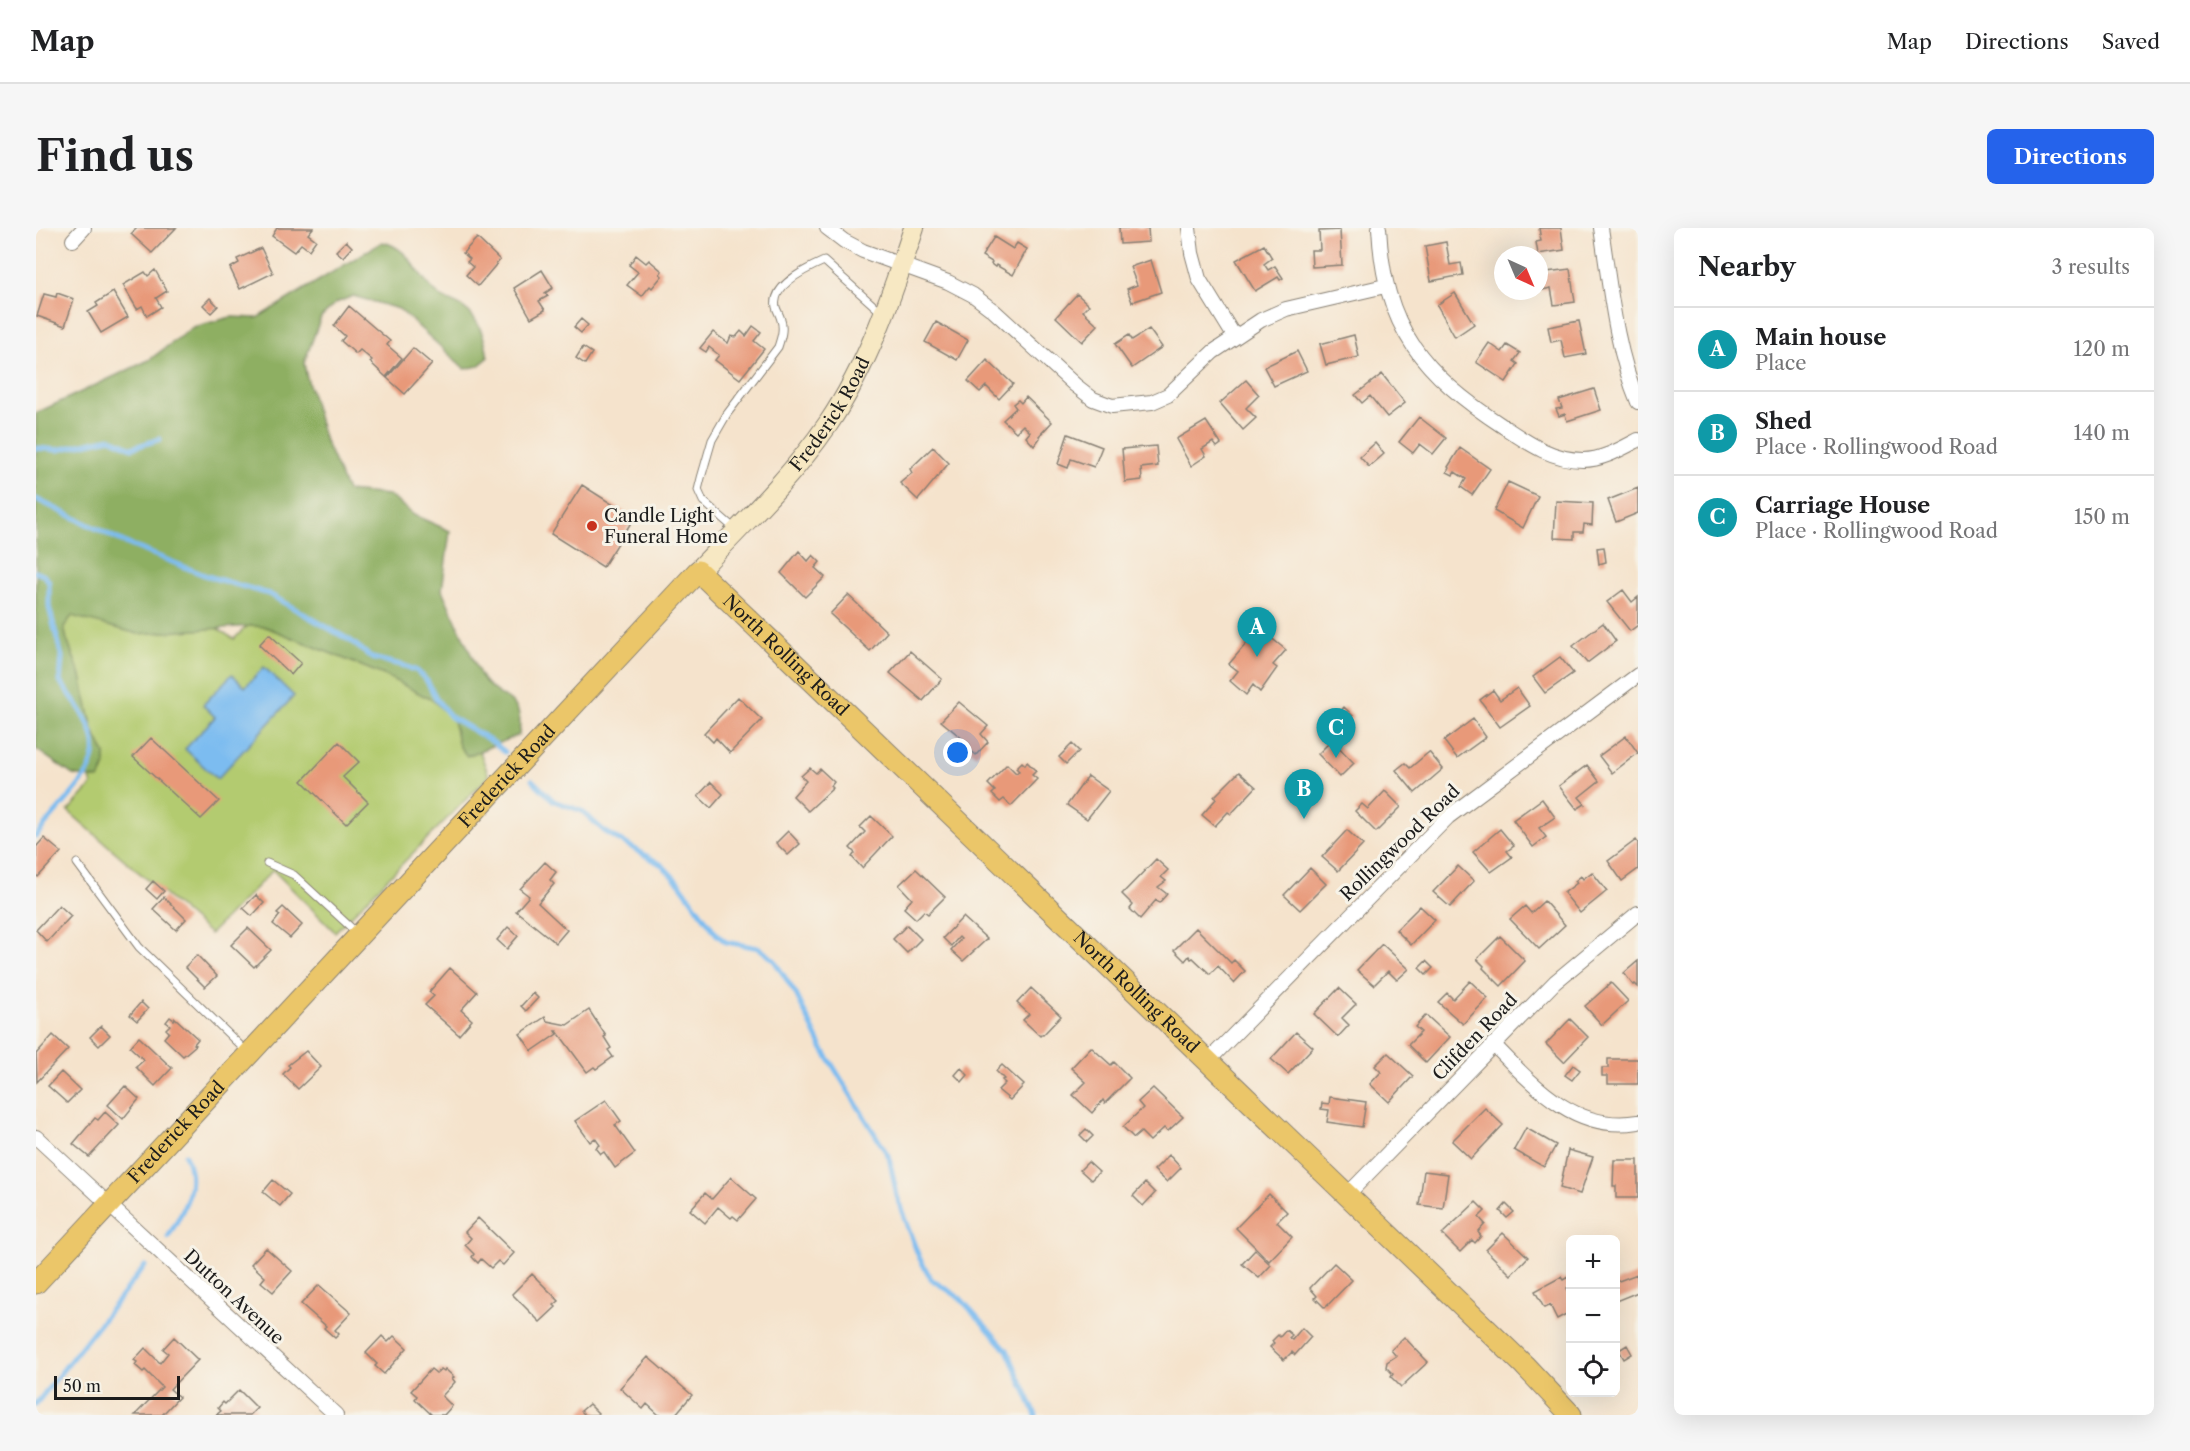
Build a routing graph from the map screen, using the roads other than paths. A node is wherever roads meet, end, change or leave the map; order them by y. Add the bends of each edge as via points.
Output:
1 (84, 228) edge
2 (827, 228) edge
3 (914, 228) edge
4 (1188, 228) edge
5 (1379, 228) edge
6 (1601, 228) edge
7 (73, 240) dead end
8 (902, 264) junction
9 (1385, 286) junction
10 (883, 314) junction
11 (1234, 336) junction
12 (1638, 402) edge
13 (1638, 440) edge
14 (736, 531) junction
15 (698, 571) junction
16 (1638, 675) edge
17 (77, 863) dead end
18 (267, 863) dead end
19 (1638, 913) edge
20 (360, 936) junction
21 (1493, 1044) junction
22 (250, 1055) junction
23 (1207, 1062) junction
24 (1638, 1122) edge
25 (36, 1137) edge
26 (1346, 1196) junction
27 (109, 1205) junction
28 (36, 1282) edge
29 (336, 1415) edge
30 (1571, 1415) edge

1 - 7 street
2 - 8 street via 863,251
3 - 8 main road, Frederick Road
4 - 11 street via 1199,279
5 - 9 street
6 - 12 street via 1619,340
8 - 10 main road, Frederick Road
8 - 11 street via 973,294 1075,385 1093,399 1112,406 1152,402 1168,395
9 - 11 street via 1286,309
9 - 13 street via 1412,345 1434,372 1459,396 1537,448 1584,460 1606,456
10 - 14 main road, Frederick Road via 829,423 775,491
10 - 14 lane via 824,261 800,272 781,289 776,297 782,321 778,347 727,414 712,441 700,478 698,490 703,501
14 - 15 main road, Frederick Road
15 - 20 main road, Frederick Road
15 - 23 main road, North Rolling Road
16 - 23 street, Rollingwood Road via 1448,817
17 - 22 lane via 138,947
18 - 20 lane via 294,875
19 - 21 street, Clifden Road via 1555,982
20 - 22 main road, Frederick Road
21 - 24 street via 1533,1085 1580,1117 1611,1124
21 - 26 street, Clifden Road
22 - 27 main road, Frederick Road
23 - 26 main road, North Rolling Road
25 - 27 street, Dutton Avenue
26 - 30 main road, North Rolling Road via 1524,1365
27 - 28 main road, Frederick Road
27 - 29 street, Dutton Avenue

